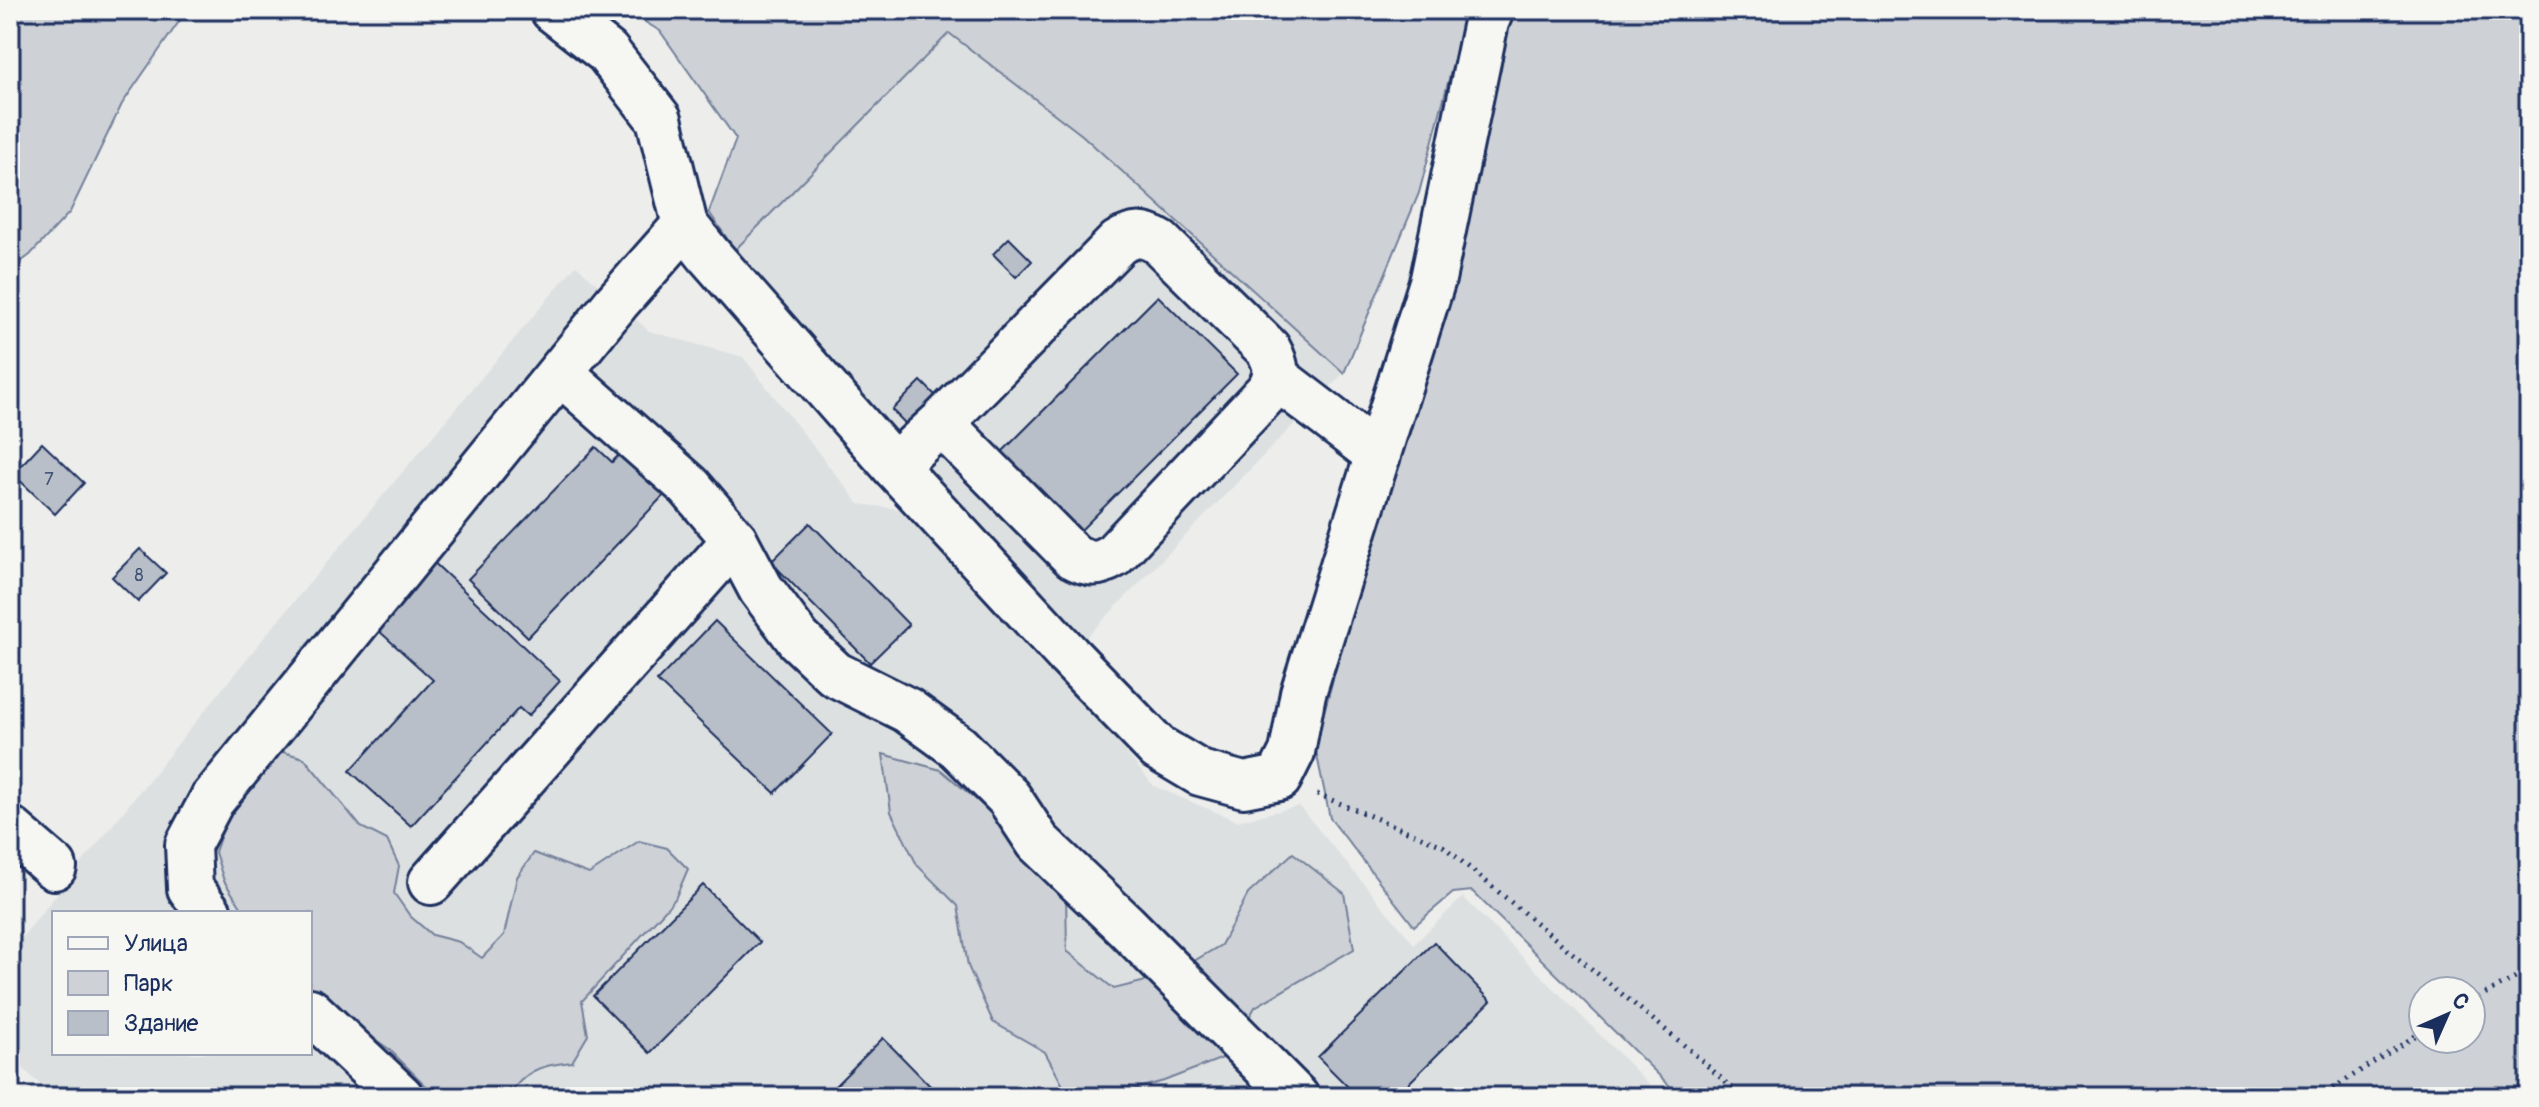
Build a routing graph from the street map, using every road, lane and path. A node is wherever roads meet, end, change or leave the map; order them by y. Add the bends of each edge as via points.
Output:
1 (553, 10) edge
2 (1491, 10) edge
3 (685, 225) junction
4 (561, 373) junction
5 (1276, 377) junction
6 (941, 423) junction
7 (1378, 455) junction
8 (894, 466) junction
9 (735, 540) junction
10 (1279, 778) junction
11 (10, 829) edge
12 (54, 867) dead end
13 (431, 882) dead end
14 (207, 911) edge
15 (2529, 971) edge
16 (2487, 993) edge
17 (312, 1013) edge
18 (2407, 1041) edge
19 (401, 1097) edge
20 (1296, 1097) edge
21 (1742, 1097) edge
22 (2319, 1097) edge

1 - 3 street via 607,52 659,119
2 - 7 street via 1433,279
3 - 4 street
3 - 8 street
4 - 9 street via 689,486
4 - 14 street via 212,800 188,845 190,888
5 - 6 street via 1166,500 1101,563 1086,564 1073,556
5 - 6 street via 1276,362 1258,339 1160,243 1147,235 1132,235 1118,243
5 - 7 street
6 - 8 street
7 - 10 street via 1303,693 1292,752
8 - 10 street via 1158,748 1200,773 1244,785
9 - 13 street
9 - 20 street via 761,589 799,640 835,674 907,710 958,747 1009,798 1038,842
10 - 21 path via 1443,846
11 - 12 street
15 - 16 path
17 - 19 street
18 - 22 path

